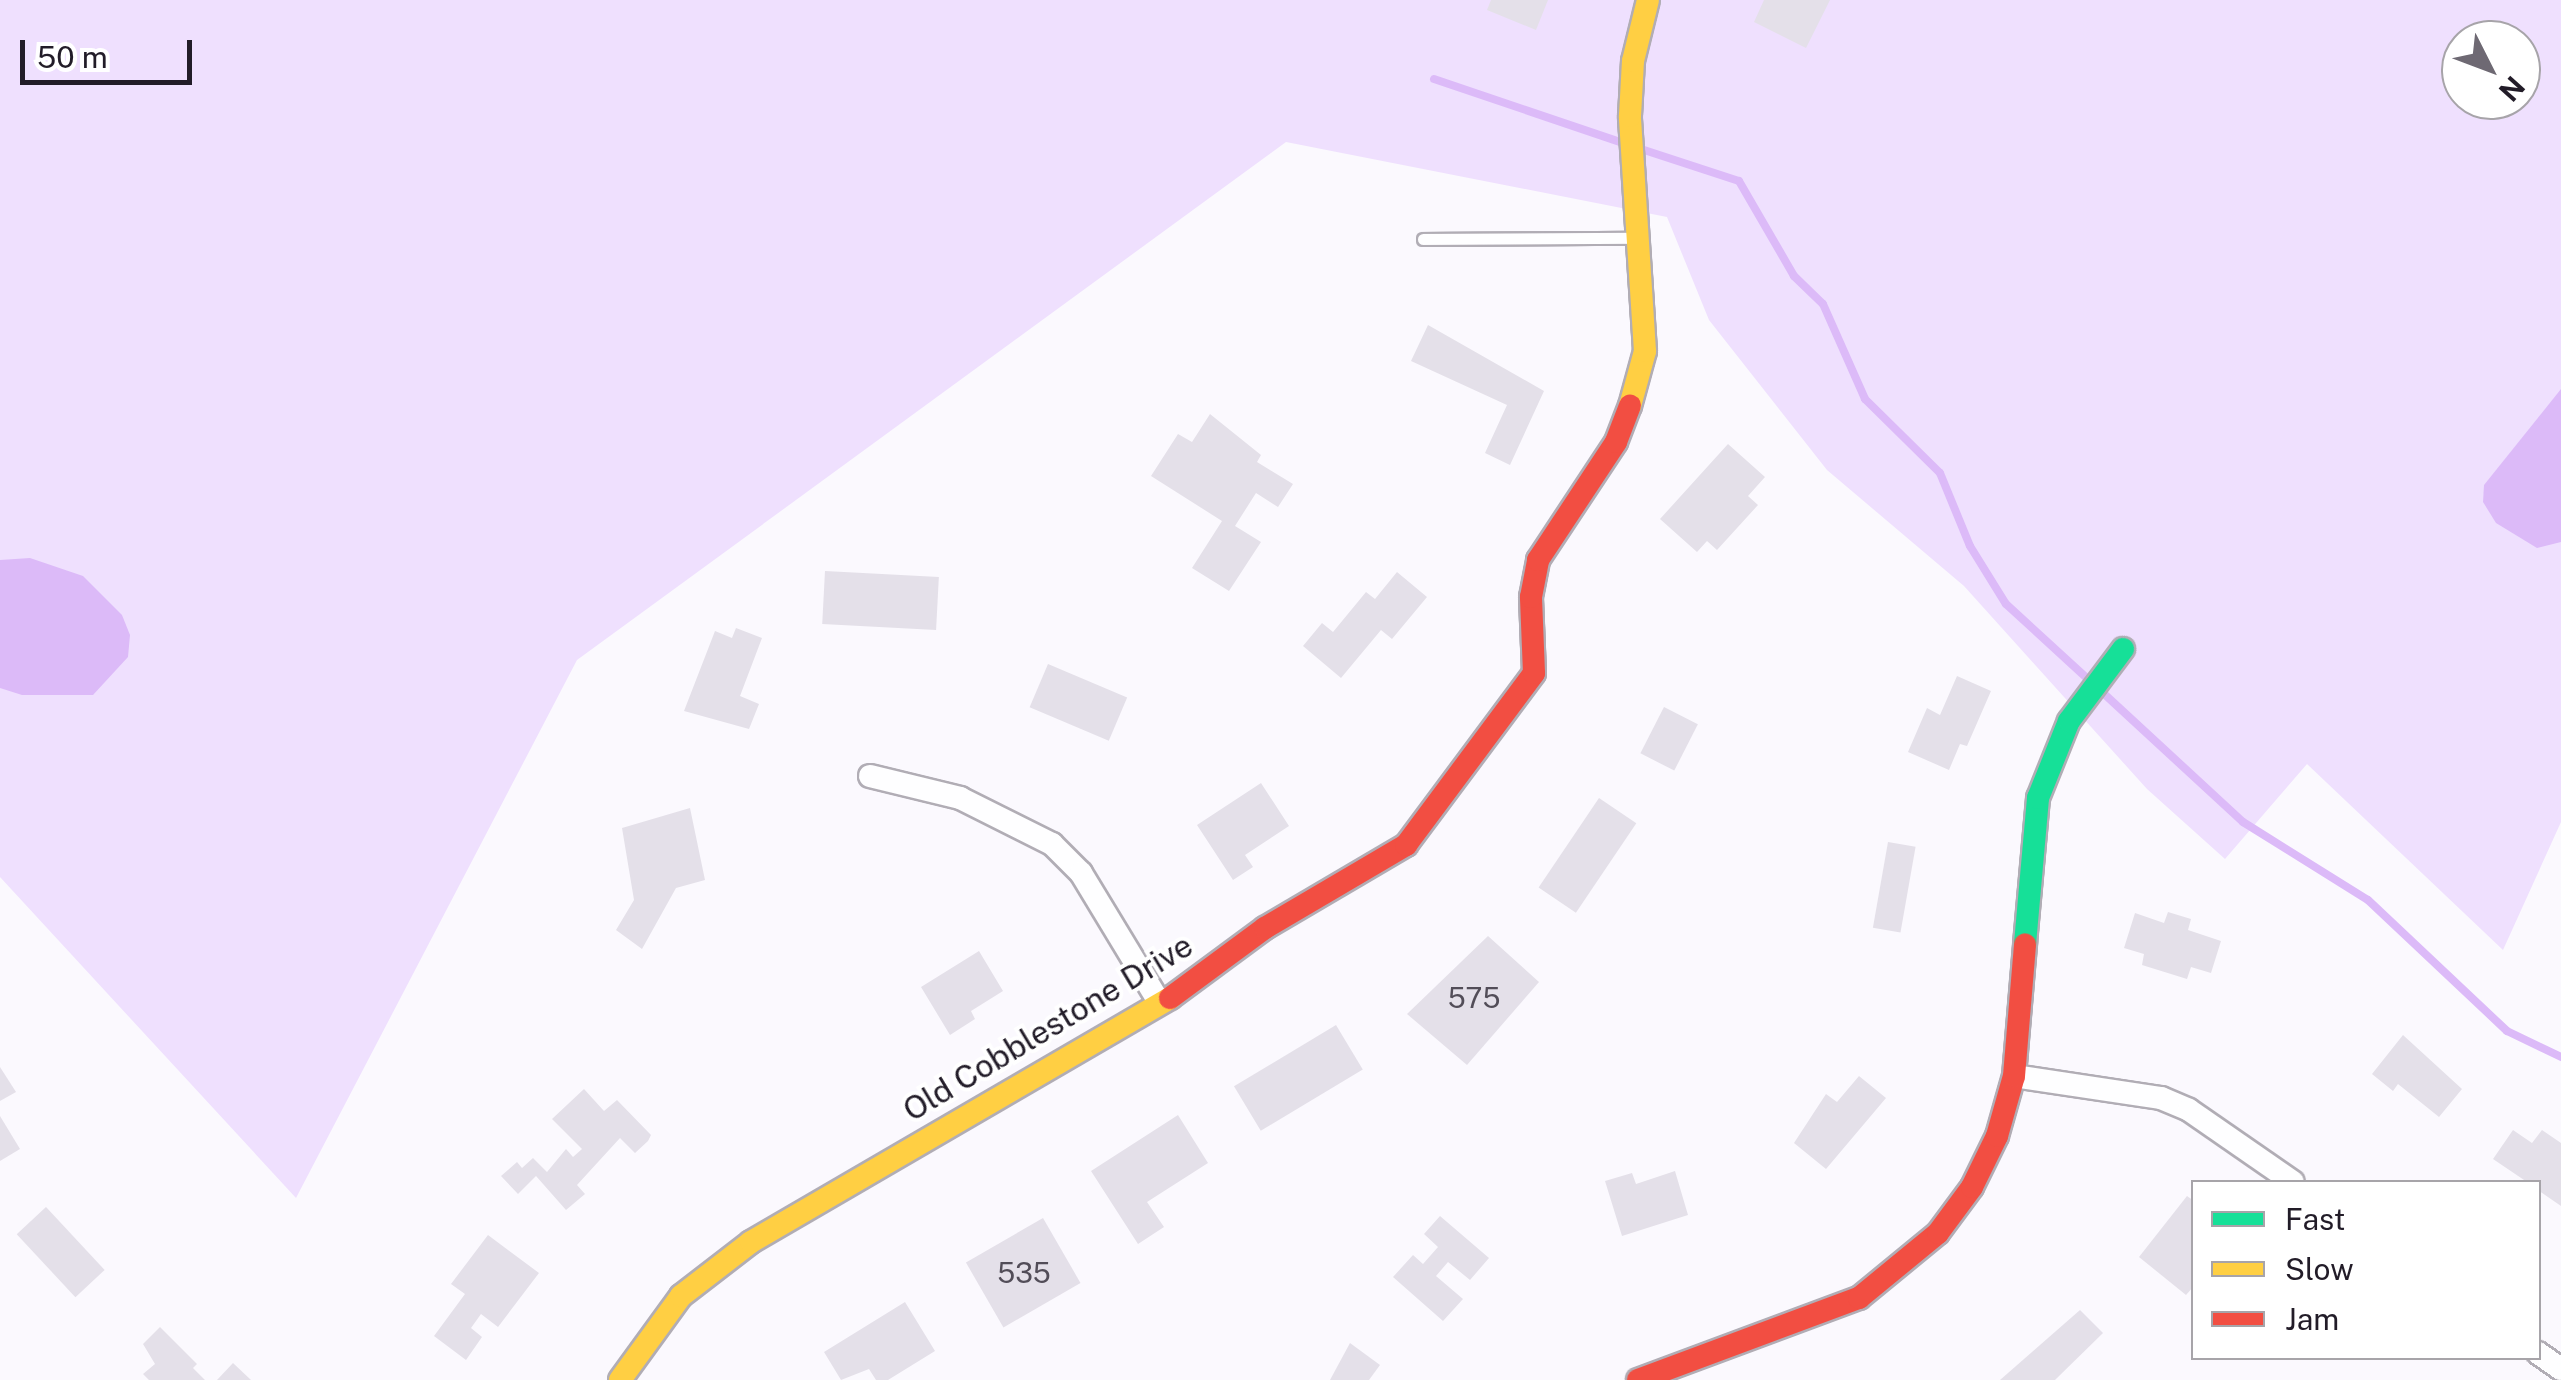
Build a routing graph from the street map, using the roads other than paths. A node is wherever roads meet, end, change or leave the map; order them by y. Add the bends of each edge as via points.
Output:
1 (1648, 0) edge
2 (1424, 238) dead end
3 (1639, 238) junction
4 (2123, 649) dead end
5 (870, 776) dead end
6 (1159, 1002) junction
7 (2014, 1076) junction
8 (2290, 1180) edge
9 (2561, 1370) edge
10 (620, 1380) edge
11 (1638, 1380) edge
12 (2555, 1380) edge

1 - 3 street via 1633,61 1630,116
2 - 3 lane
3 - 6 street, Old Cobblestone Drive via 1645,350 1616,442 1538,560 1531,597 1534,673 1406,845 1265,928
4 - 7 street via 2069,720 2038,798
5 - 6 street via 960,798 1052,844 1082,873
6 - 10 street, Old Cobblestone Drive via 751,1242 681,1296
7 - 8 street via 2161,1098
7 - 11 street via 1997,1136 1972,1187 1897,1272 1824,1316
9 - 12 street

